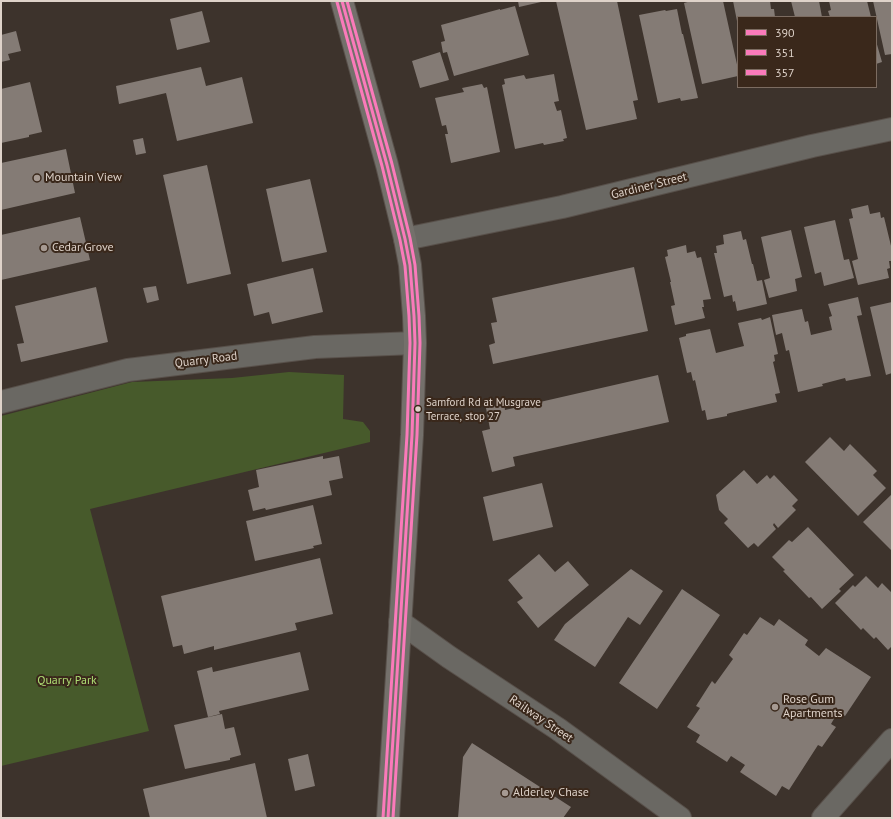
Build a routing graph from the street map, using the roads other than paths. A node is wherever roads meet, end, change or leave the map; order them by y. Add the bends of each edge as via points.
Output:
1 (342, 1) edge
2 (892, 128) edge
3 (405, 239) junction
4 (415, 343) junction
5 (1, 402) edge
6 (400, 622) junction
7 (892, 740) edge
8 (388, 818) edge
9 (680, 818) edge
10 (823, 818) edge

1 - 3 main road
2 - 3 street, Gardiner Street via 562,207
3 - 4 main road via 410,265
4 - 5 street, Quarry Road via 315,347 128,370
4 - 6 main road
6 - 8 main road
6 - 9 street, Railway Street via 558,729
7 - 10 street

